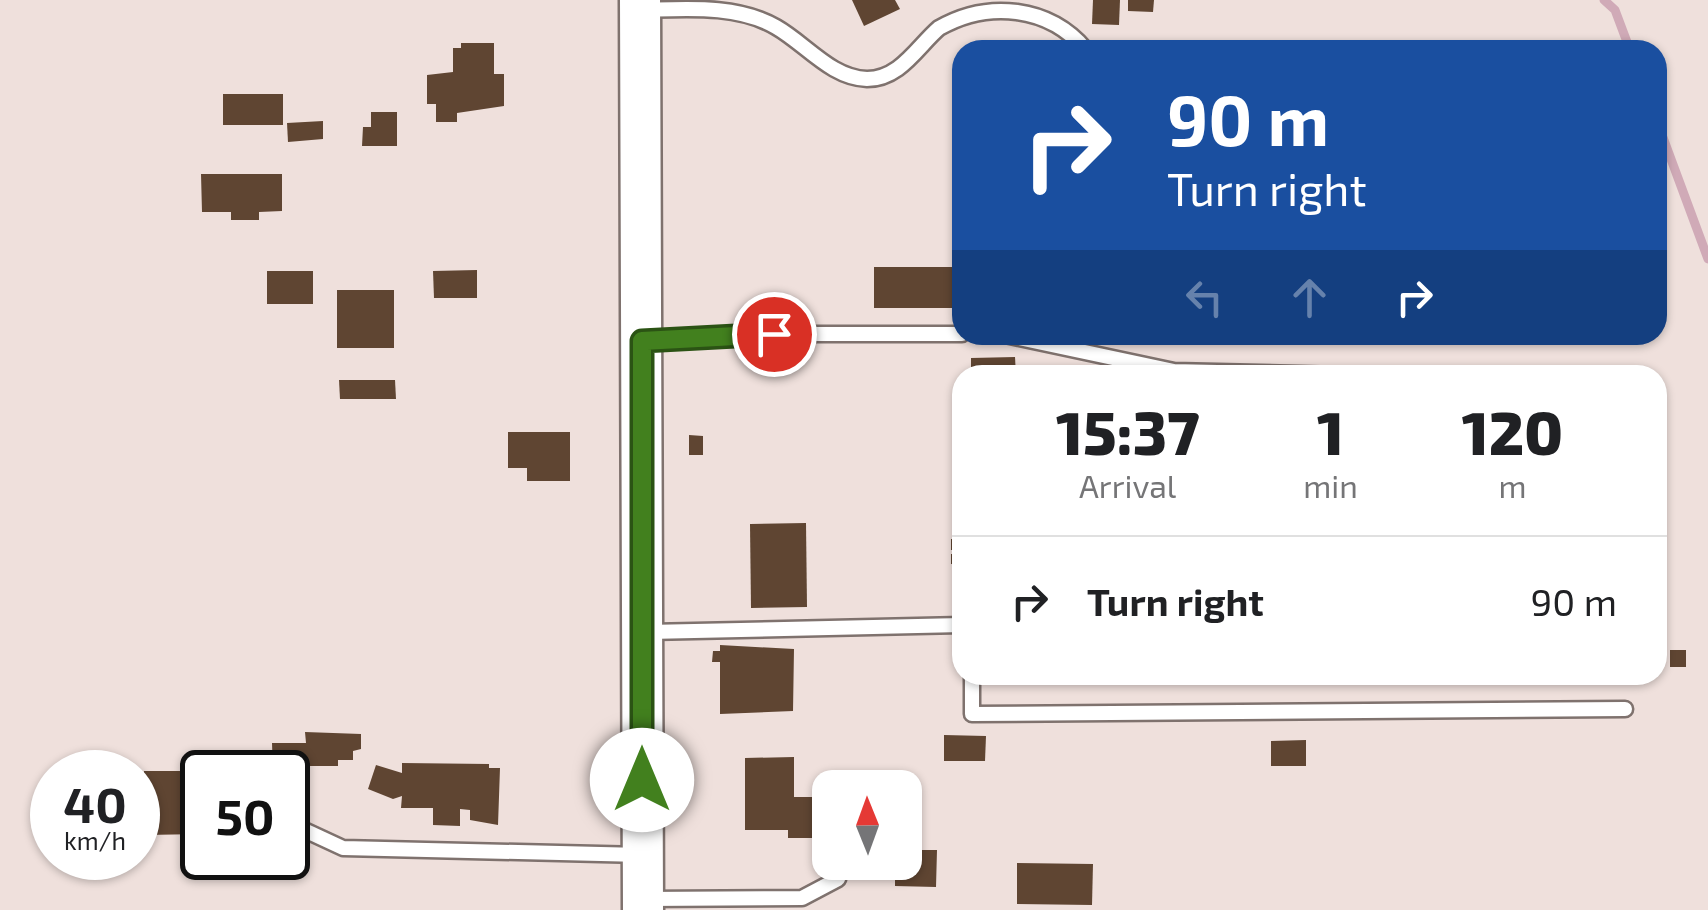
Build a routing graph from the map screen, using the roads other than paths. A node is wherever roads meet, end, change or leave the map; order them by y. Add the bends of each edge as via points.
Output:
1 (640, 5) edge
2 (1078, 40) edge
3 (952, 334) edge
4 (642, 341) junction
5 (1052, 345) edge
6 (1146, 365) edge
7 (952, 624) edge
8 (642, 632) junction
9 (972, 685) edge
10 (1625, 710) dead end
11 (310, 833) edge
12 (642, 854) junction
13 (836, 880) edge
14 (643, 904) edge

1 - 2 lane via 736,13 774,25 836,71 866,79 890,76 942,25 986,4 1016,4 1068,28
1 - 4 main road
3 - 4 lane
4 - 8 main road
5 - 6 lane
7 - 8 lane
8 - 12 main road
9 - 10 lane via 972,714
11 - 12 lane via 342,848
12 - 14 main road
13 - 14 lane via 802,898

